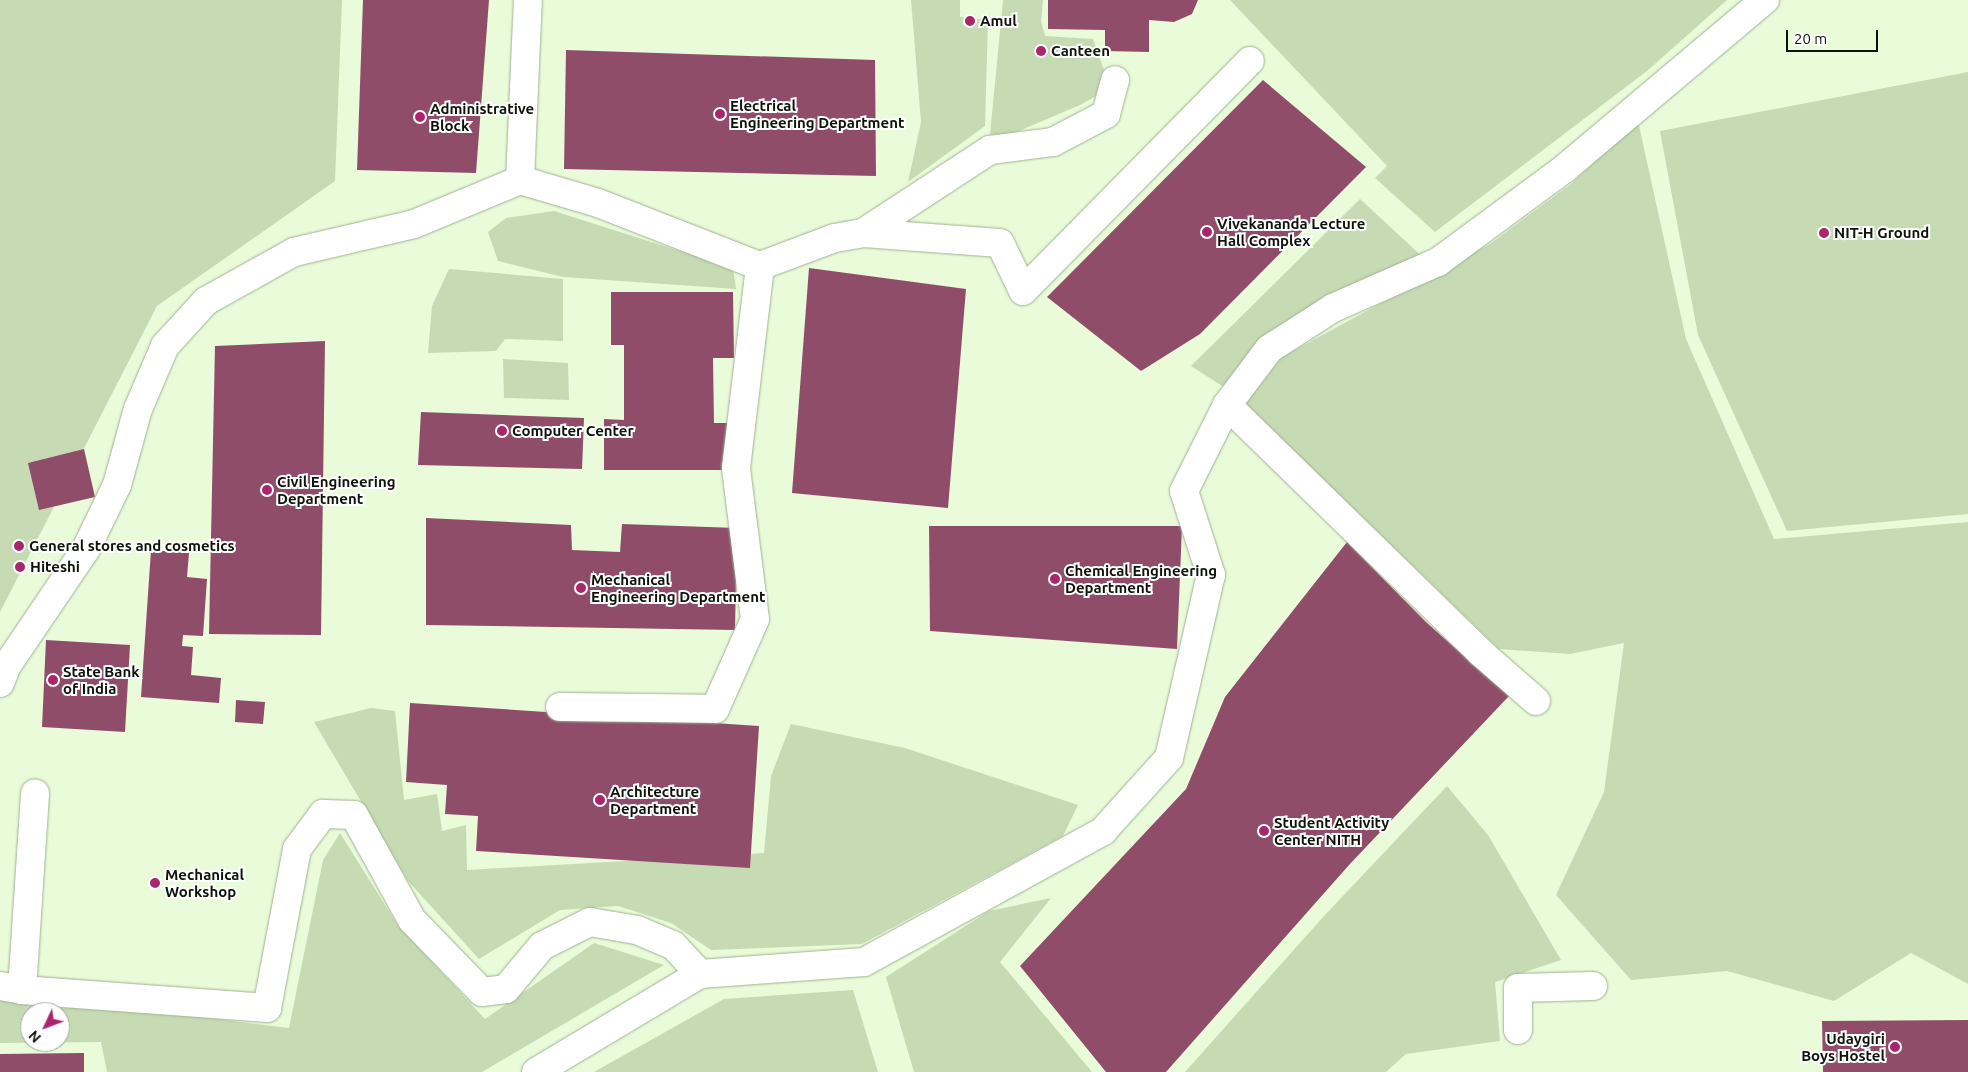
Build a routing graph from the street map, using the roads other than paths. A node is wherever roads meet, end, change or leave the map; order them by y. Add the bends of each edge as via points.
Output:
1 (528, 0) edge
2 (1765, 0) edge
3 (1250, 61) dead end
4 (1115, 80) dead end
5 (520, 180) junction
6 (863, 233) junction
7 (760, 266) junction
8 (1227, 406) junction
9 (0, 683) edge
10 (1536, 701) dead end
11 (560, 707) dead end
12 (35, 793) dead end
13 (700, 974) junction
14 (1592, 986) dead end
15 (11, 988) edge
16 (1518, 1030) dead end
17 (536, 1072) edge

1 - 5 street
2 - 8 street via 1564,169 1438,262 1333,308 1269,349
3 - 6 street via 1024,291 1000,243
4 - 6 street via 1106,114 1053,142 990,150
5 - 7 street via 598,203
5 - 9 street via 414,224 294,252 206,301 166,346 138,409 117,485 86,549 6,666
6 - 7 street via 835,238
7 - 11 street via 736,468 755,619 716,709
8 - 10 street via 1481,653
8 - 13 street via 1184,491 1211,575 1169,758 1103,831 864,962
12 - 15 street
13 - 15 street via 673,945 637,930 590,922 542,946 506,989 482,992 412,920 354,815 323,814 297,849 267,1008
13 - 17 street
14 - 16 street via 1518,988

